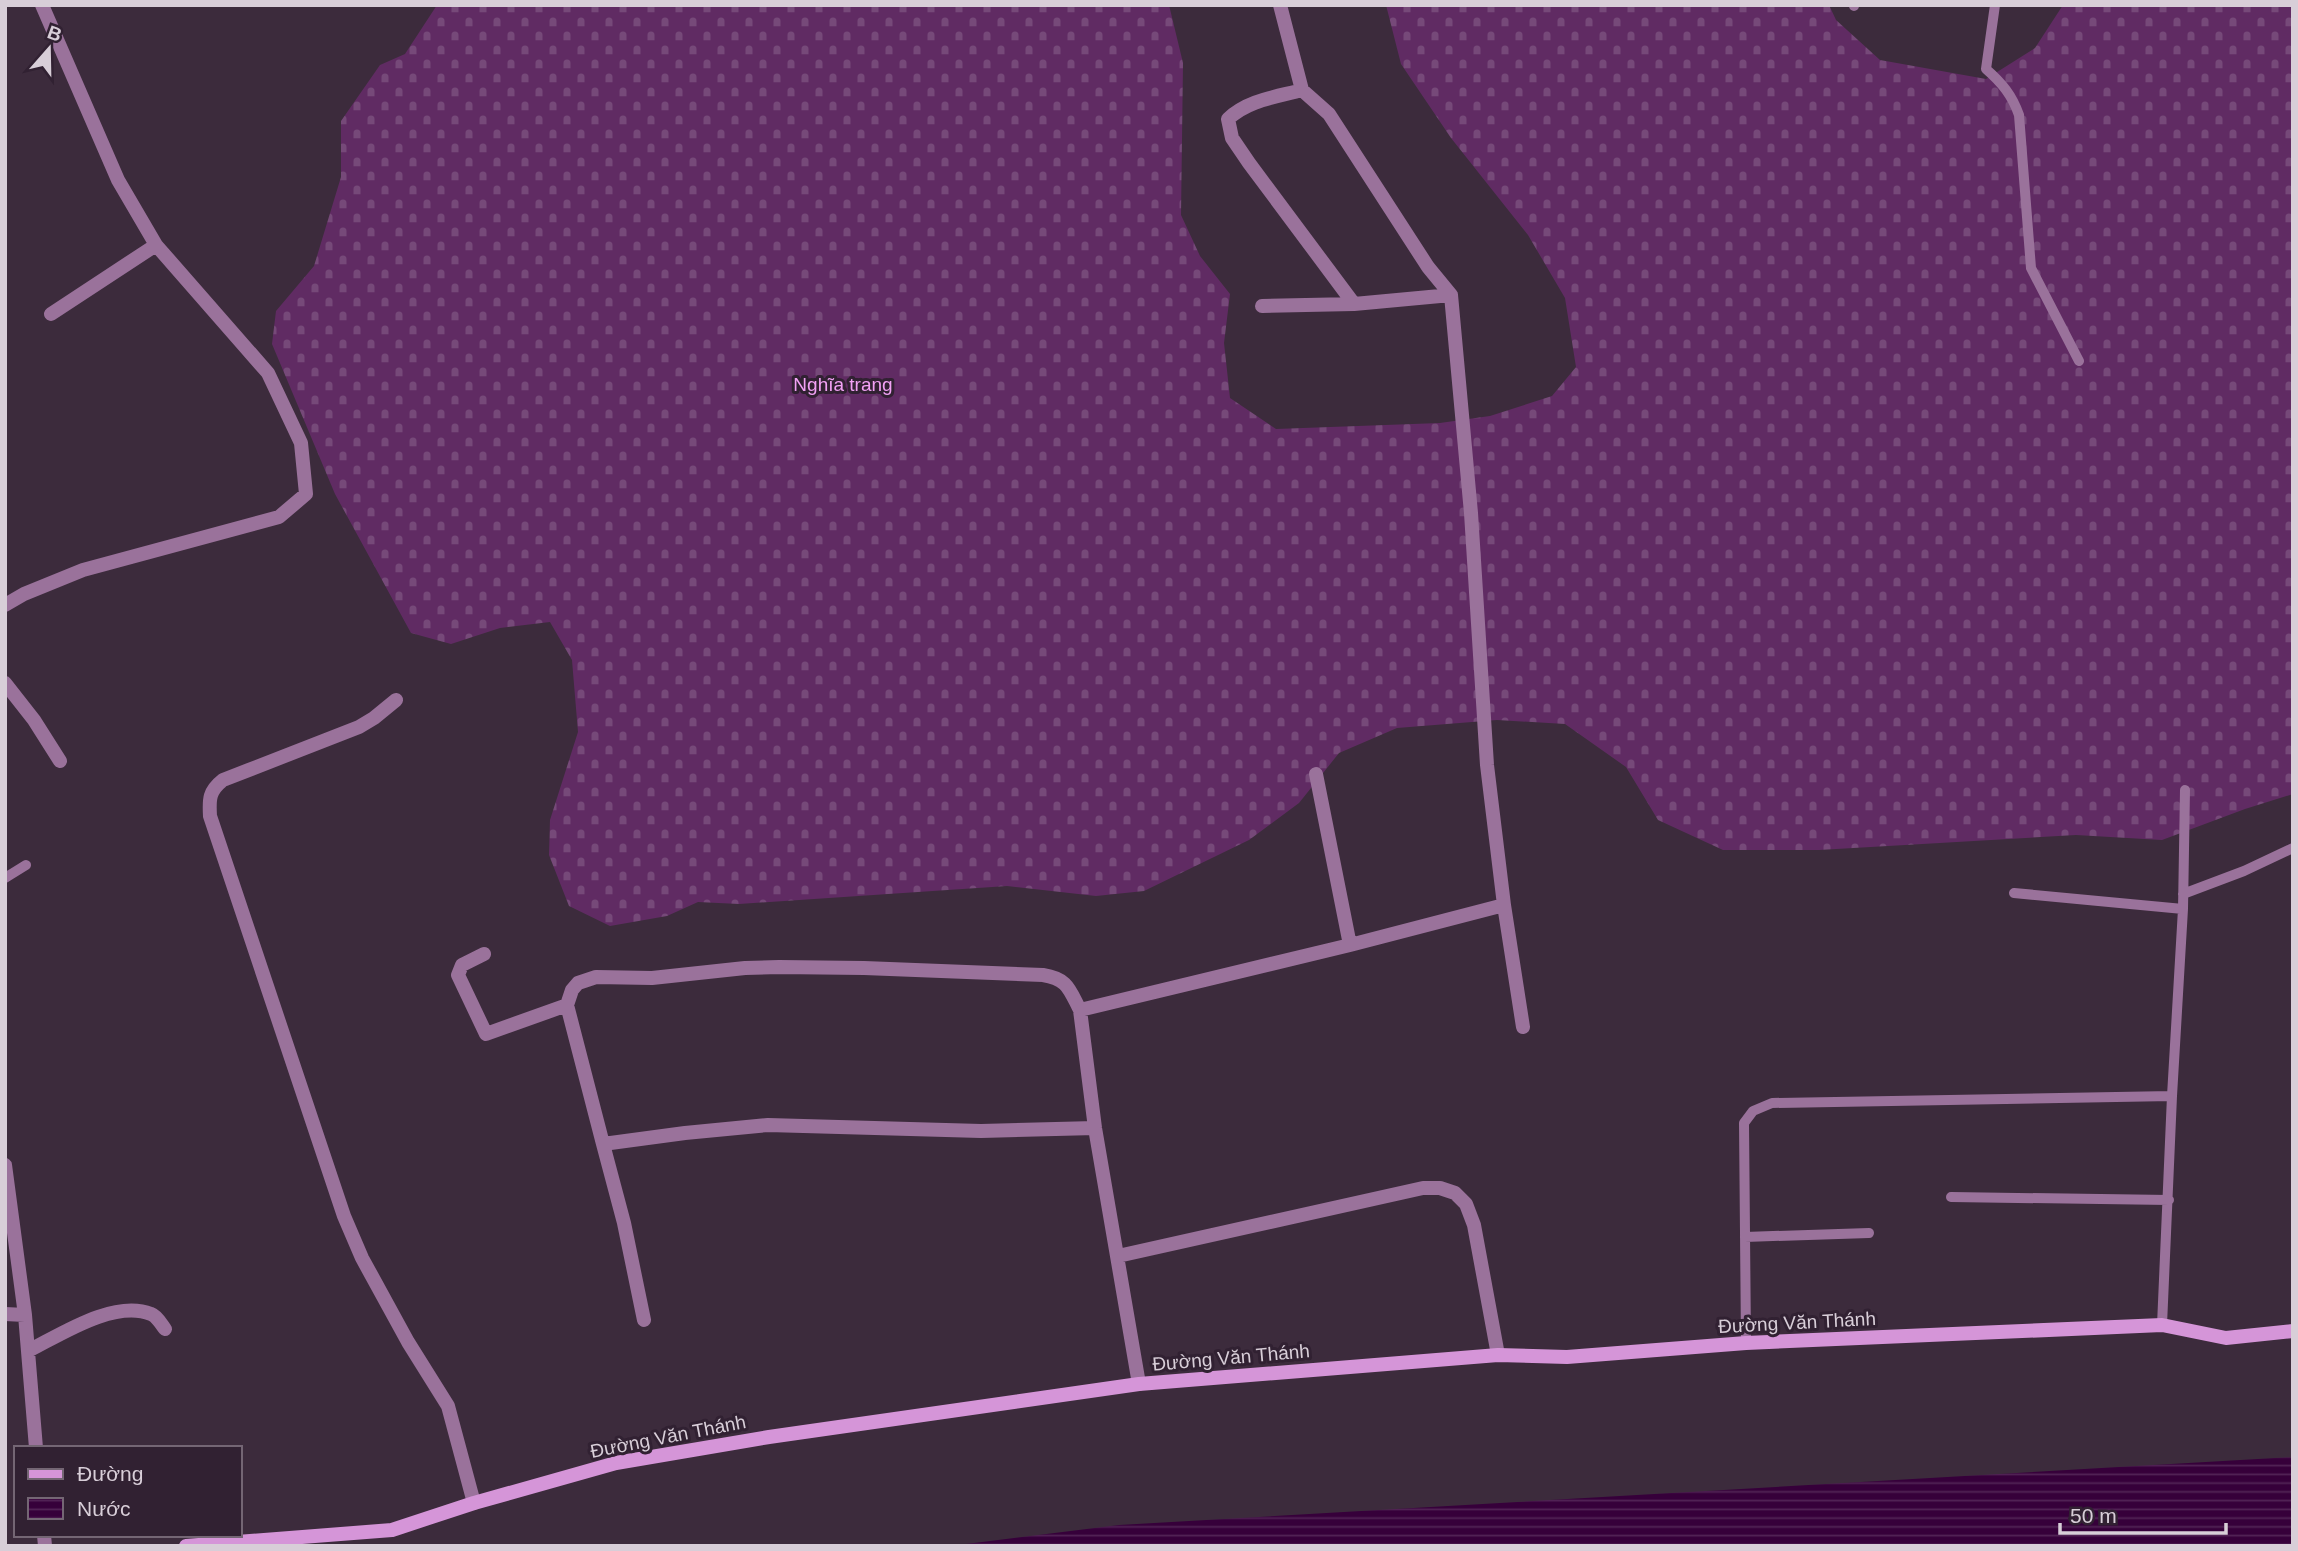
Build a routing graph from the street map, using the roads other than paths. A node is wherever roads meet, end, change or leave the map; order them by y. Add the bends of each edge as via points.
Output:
1 (42, 5) edge
2 (1280, 5) edge
3 (1995, 5) edge
4 (1302, 90) junction
5 (156, 244) junction
6 (1451, 295) junction
7 (1354, 304) junction
8 (1262, 306) dead end
9 (51, 314) dead end
10 (2079, 361) dead end
11 (5, 605) edge
12 (5, 683) edge
13 (396, 700) dead end
14 (60, 761) dead end
15 (1316, 774) dead end
16 (2185, 790) dead end
17 (2293, 848) edge
18 (26, 865) dead end
19 (5, 878) edge
20 (2014, 893) dead end
21 (2183, 894) junction
22 (1504, 905) junction
23 (2183, 909) junction
24 (1350, 945) junction
25 (484, 954) dead end
26 (567, 1005) junction
27 (1080, 1010) junction
28 (1523, 1027) dead end
29 (2172, 1096) junction
30 (1095, 1128) junction
31 (603, 1144) junction
32 (5, 1165) edge
33 (1951, 1198) dead end
34 (2169, 1200) junction
35 (1869, 1233) dead end
36 (1745, 1237) junction
37 (1118, 1256) junction
38 (5, 1314) edge
39 (25, 1315) junction
40 (644, 1320) dead end
41 (2162, 1325) junction
42 (165, 1329) dead end
43 (2293, 1331) edge
44 (1746, 1343) junction
45 (28, 1351) junction
46 (1498, 1355) junction
47 (1139, 1384) junction
48 (36, 1446) edge
49 (474, 1503) junction
50 (186, 1546) edge

1 - 5 street via 118,180
2 - 4 street
3 - 10 lane via 1986,69 2014,99 2019,115 2031,268
4 - 6 street via 1329,114
4 - 7 street via 1252,103 1237,110 1228,124 1249,163
5 - 9 street
5 - 11 street via 268,373 300,443 306,494 279,517 83,570
6 - 7 street
6 - 22 street via 1487,765
7 - 8 street
12 - 14 street
13 - 49 street via 359,727 223,780 213,788 209,817 344,1216 362,1258 448,1406
15 - 24 street
16 - 21 lane
17 - 21 lane
18 - 19 lane
20 - 23 lane
21 - 23 lane
22 - 24 street
22 - 28 street
23 - 29 lane
24 - 27 street
25 - 26 street via 462,965 458,975 486,1034
26 - 27 street via 578,983 596,977 652,978 745,968 864,968 1059,977
26 - 31 street
27 - 30 street
29 - 34 lane
29 - 36 lane via 1772,1103 1753,1111 1744,1124
30 - 31 street via 981,1131 768,1125
30 - 37 street
31 - 40 street
32 - 39 street
33 - 34 lane
34 - 41 lane
35 - 36 lane
36 - 44 lane
37 - 46 street via 1372,1198 1440,1188 1455,1193 1466,1204 1474,1225
37 - 47 street
38 - 39 street
39 - 45 street
41 - 43 main road, Đường Văn Thánh via 2226,1338
41 - 44 main road, Đường Văn Thánh
42 - 45 street via 154,1314 132,1309 81,1324
44 - 46 main road, Đường Văn Thánh via 1567,1357
45 - 48 street
46 - 47 main road, Đường Văn Thánh
47 - 49 main road, Đường Văn Thánh via 615,1463
49 - 50 main road, Đường Văn Thánh via 392,1530

